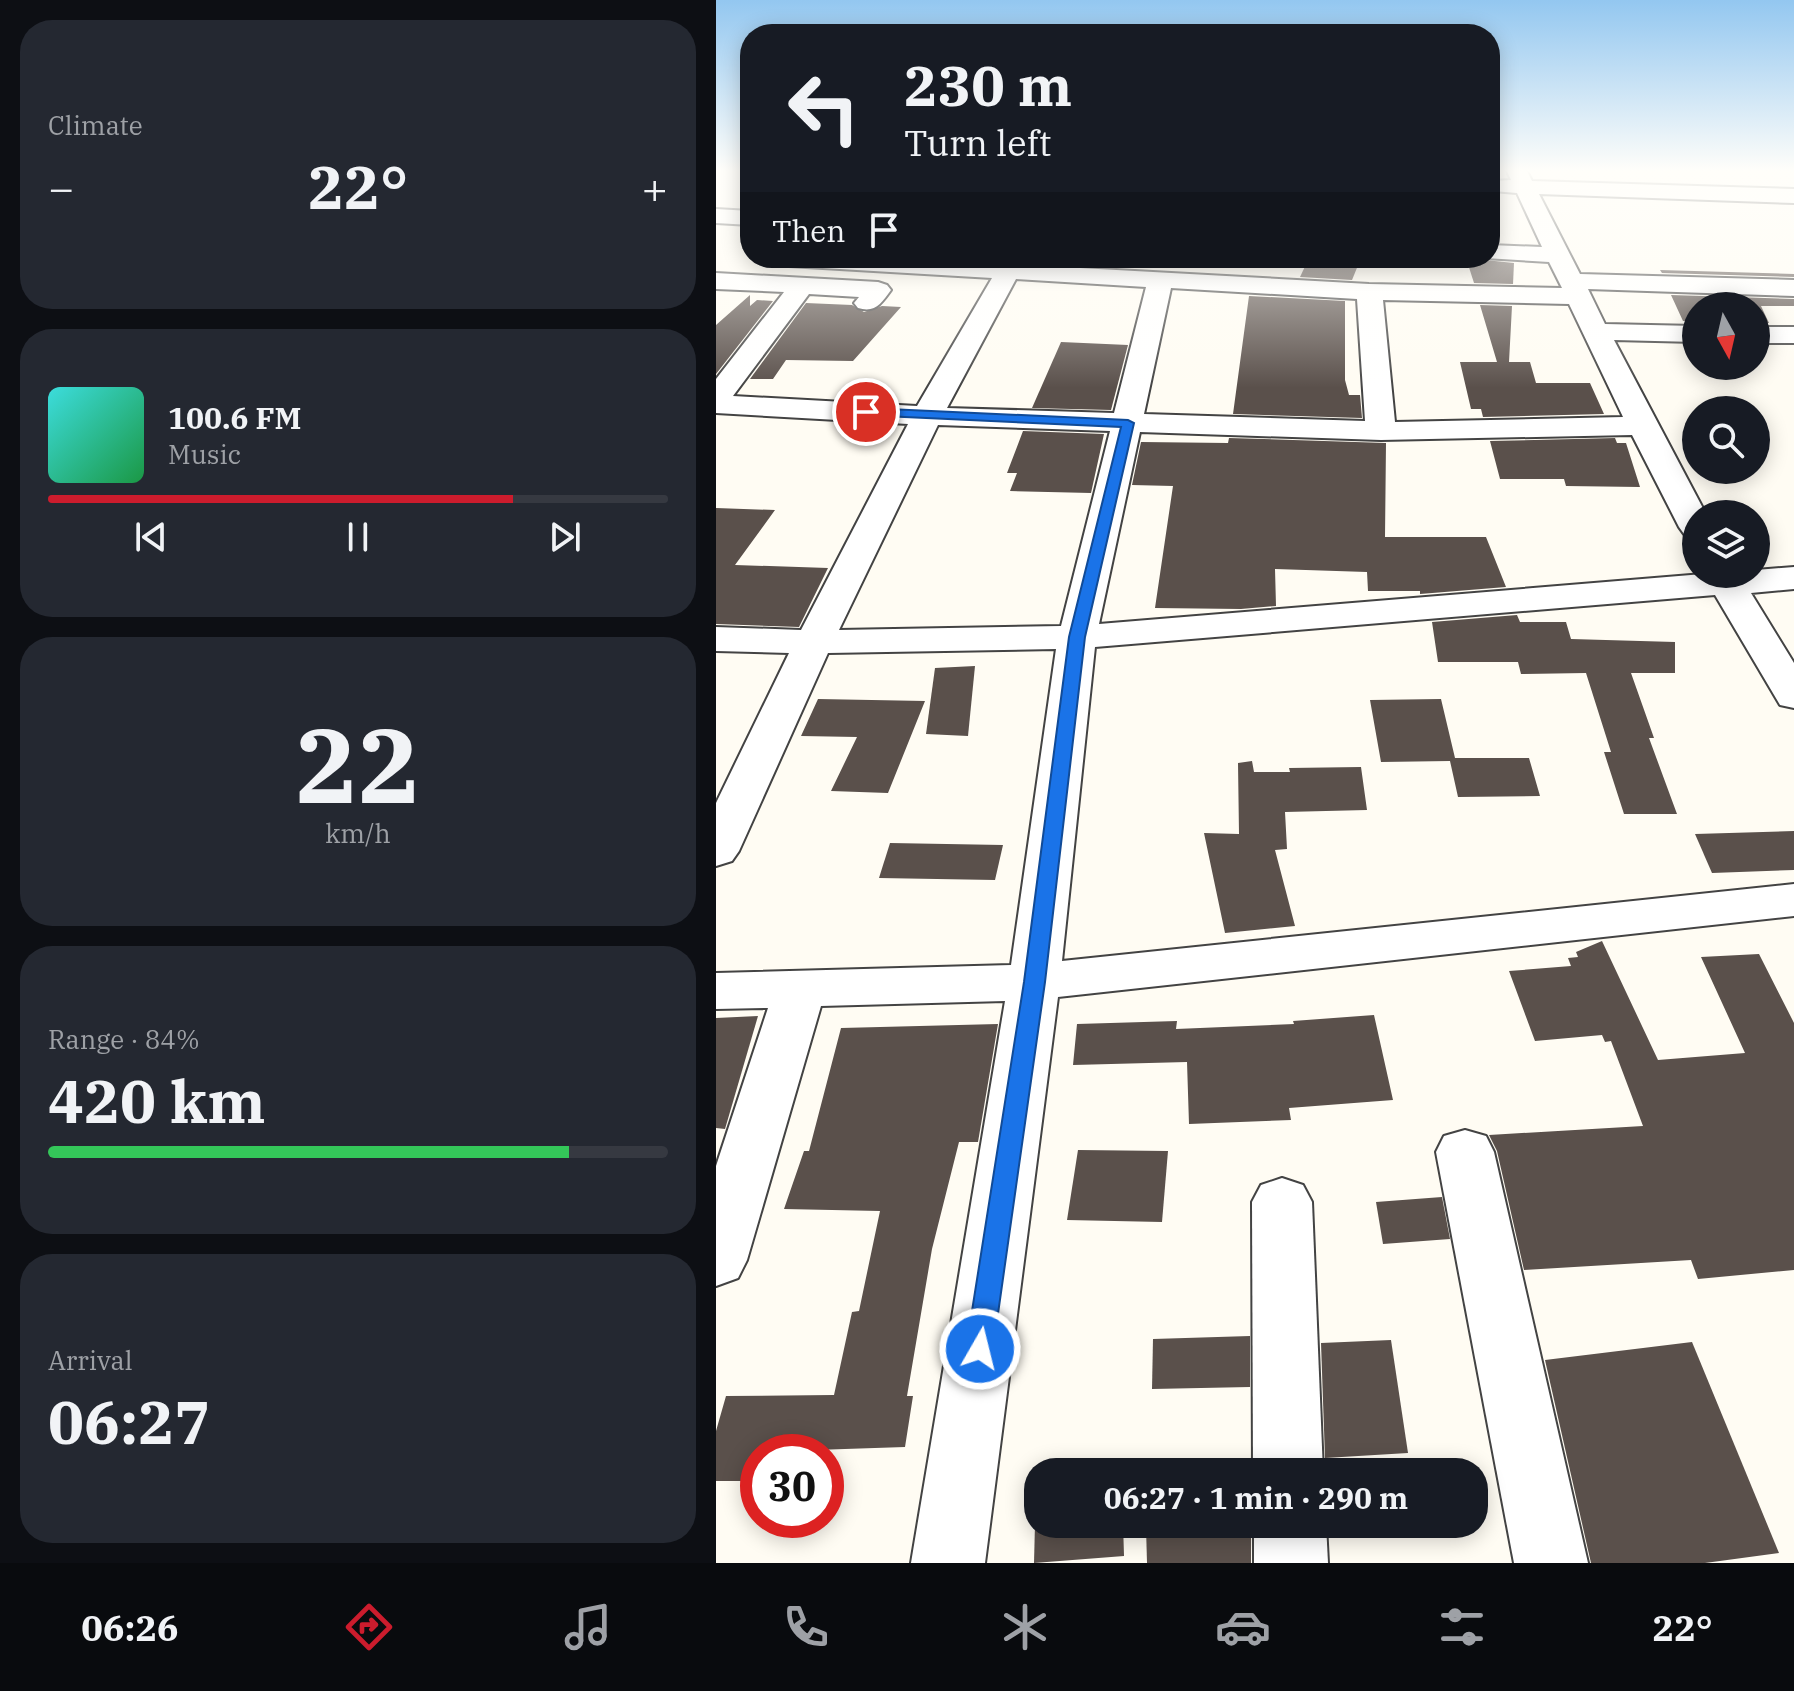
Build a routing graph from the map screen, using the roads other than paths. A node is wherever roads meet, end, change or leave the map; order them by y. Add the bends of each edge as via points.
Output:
1 (1551, 242) edge
2 (1500, 252) edge
3 (1557, 255) junction
4 (960, 268) edge
5 (1007, 274) junction
6 (716, 281) edge
7 (1160, 281) junction
8 (802, 286) junction
9 (1573, 288) junction
10 (1794, 288) edge
11 (1369, 292) junction
12 (867, 303) dead end
13 (1595, 332) junction
14 (1682, 334) edge
15 (1770, 335) edge
16 (1794, 335) edge
17 (716, 402) edge
18 (927, 416) junction
19 (1128, 423) junction
20 (1642, 426) junction
21 (1381, 431) junction
22 (1682, 501) edge
23 (1794, 578) edge
24 (1770, 579) edge
25 (1682, 584) edge
26 (1729, 588) edge
27 (1077, 637) junction
28 (716, 639) edge
29 (814, 642) junction
30 (1794, 696) edge
31 (716, 851) edge
32 (1794, 900) edge
33 (1034, 982) junction
34 (800, 989) junction
35 (716, 991) edge
36 (1465, 1152) dead end
37 (1282, 1202) dead end
38 (716, 1260) edge
39 (1288, 1458) edge
40 (1290, 1538) edge
41 (948, 1563) edge
42 (1291, 1563) edge
43 (1551, 1563) edge

1 - 3 street
2 - 3 street
3 - 9 street
4 - 5 street
5 - 7 street
5 - 18 street
6 - 8 street
7 - 11 street
7 - 19 street
8 - 12 street via 878,290
8 - 17 street
9 - 10 street
9 - 11 street
9 - 13 street
11 - 21 street
13 - 14 street
13 - 20 street
15 - 16 street
17 - 18 street
18 - 19 street
18 - 29 street
19 - 21 street
19 - 27 street
20 - 21 street
20 - 22 street
23 - 24 street
25 - 27 street
26 - 30 street
27 - 29 street
27 - 33 street
28 - 29 street
29 - 31 street
32 - 33 street
33 - 34 street
33 - 41 street
34 - 35 street
34 - 38 street
36 - 43 street
37 - 39 street
40 - 42 street

